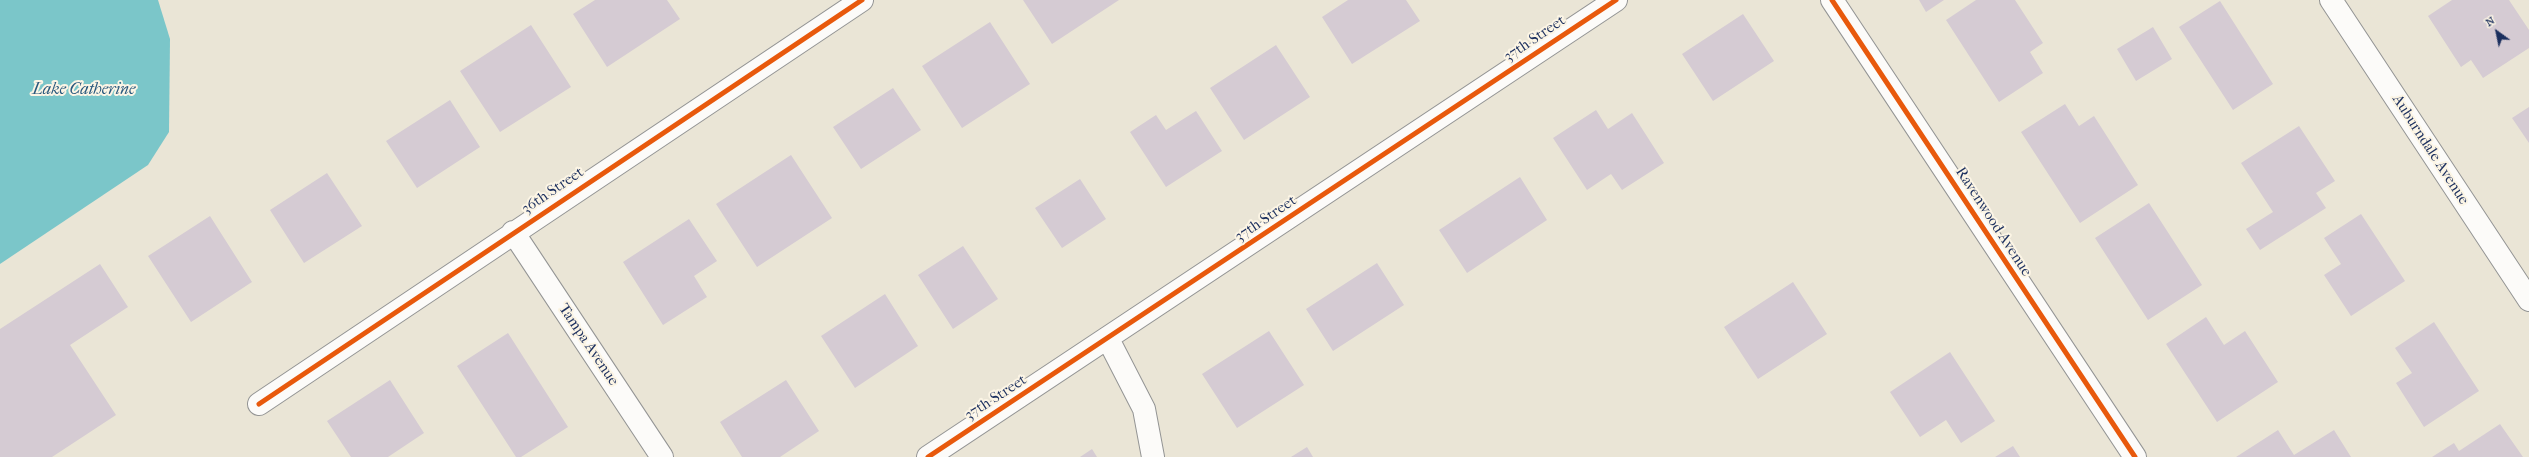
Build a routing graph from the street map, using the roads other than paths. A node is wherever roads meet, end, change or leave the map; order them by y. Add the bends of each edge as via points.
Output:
1 (862, 0) edge
2 (1616, 0) edge
3 (1832, 0) edge
4 (2331, 0) edge
5 (513, 232) junction
6 (2529, 300) edge
7 (1108, 339) junction
8 (259, 404) dead end
9 (662, 457) edge
10 (928, 457) edge
11 (1152, 457) edge
12 (2135, 457) edge

1 - 5 street, 36th Street
2 - 7 street, 37th Street
3 - 12 street, Ravenwood Avenue
4 - 6 street, Auburndale Avenue
5 - 8 street, 36th Street
5 - 9 street, Tampa Avenue
7 - 10 street, 37th Street
7 - 11 street via 1144,409

